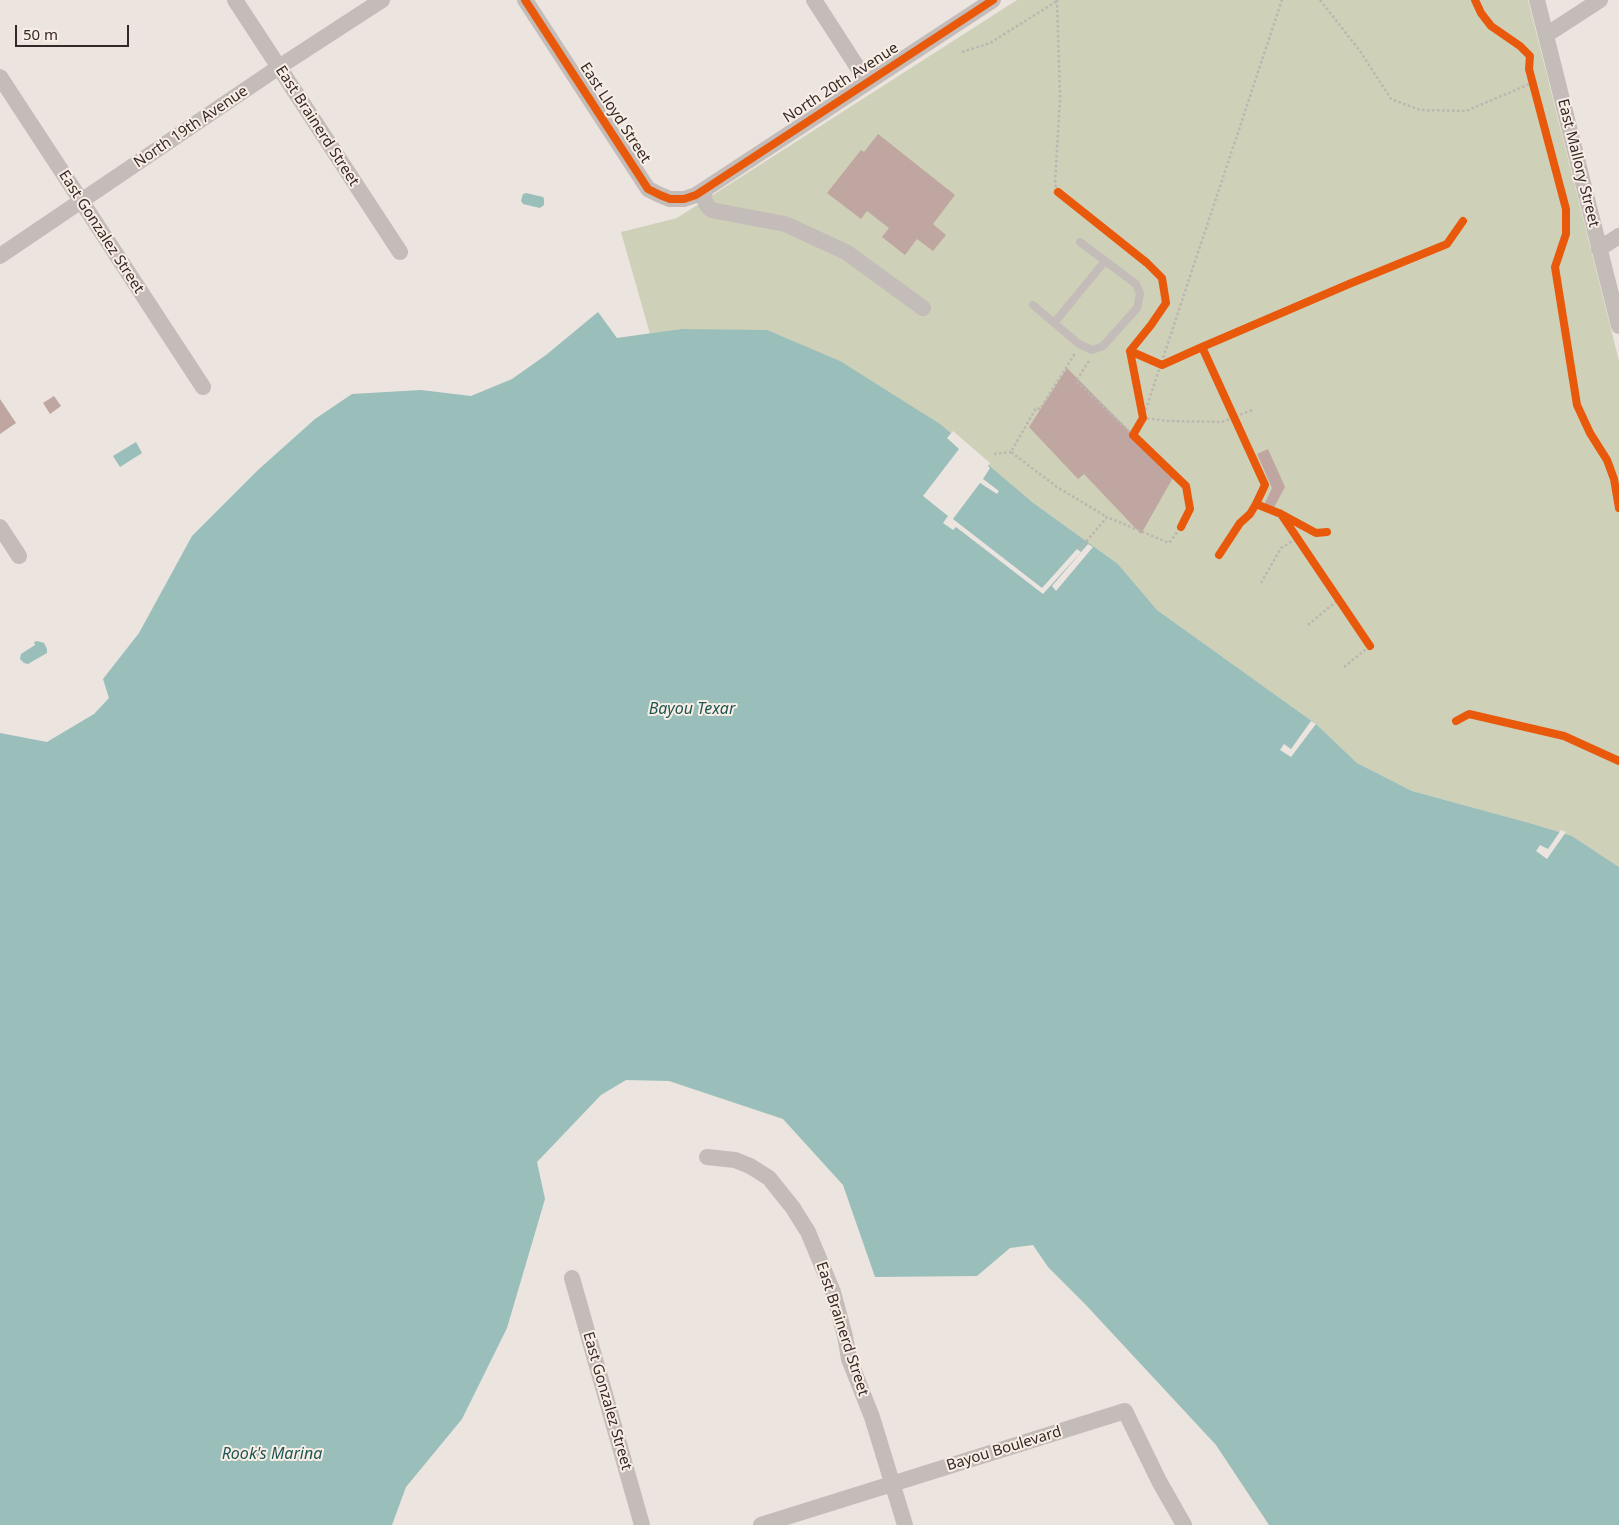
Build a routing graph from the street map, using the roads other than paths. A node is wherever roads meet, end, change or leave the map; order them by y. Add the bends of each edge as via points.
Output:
1 (235, 0) edge
2 (382, 0) edge
3 (525, 0) edge
4 (814, 0) edge
5 (993, 0) edge
6 (1538, 0) edge
7 (1600, 0) edge
8 (1546, 35) junction
9 (279, 67) junction
10 (0, 77) edge
11 (867, 82) junction
12 (705, 189) junction
13 (82, 202) junction
14 (1619, 236) edge
15 (1080, 242) dead end
16 (1600, 249) junction
17 (400, 252) dead end
18 (0, 256) edge
19 (1104, 261) junction
20 (1033, 305) dead end
21 (923, 308) dead end
22 (1054, 323) junction
23 (1619, 326) edge
24 (203, 387) dead end
25 (0, 527) edge
26 (19, 556) dead end
27 (707, 1157) dead end
28 (572, 1278) dead end
29 (892, 1484) junction
30 (642, 1525) edge
31 (760, 1525) edge
32 (905, 1525) edge
33 (1184, 1525) edge

1 - 9 street, East Brainerd Street
2 - 9 street, North 19th Avenue
3 - 12 street, East Lloyd Street via 648,189 670,199 684,199
4 - 11 street
5 - 11 street, North 20th Avenue
6 - 8 street, East Mallory Street
7 - 8 street
8 - 16 street, East Mallory Street
9 - 13 street, North 19th Avenue
9 - 17 street, East Brainerd Street
10 - 13 street, East Gonzalez Street
11 - 12 street, North 20th Avenue
12 - 21 street via 704,198 711,210 785,224 829,244 846,252
13 - 18 street, North 19th Avenue
13 - 24 street, East Gonzalez Street
14 - 16 street
15 - 19 lane
16 - 23 street, East Mallory Street
19 - 22 lane
19 - 22 lane via 1136,284 1140,294 1138,308 1103,346 1092,350 1079,344
20 - 22 lane
25 - 26 street
27 - 29 street, East Brainerd Street via 735,1160 769,1178 808,1232 833,1292 849,1359 872,1417
28 - 30 street, East Gonzalez Street
29 - 31 street, Bayou Boulevard
29 - 32 street, East Brainerd Street
29 - 33 street, Bayou Boulevard via 1125,1411

